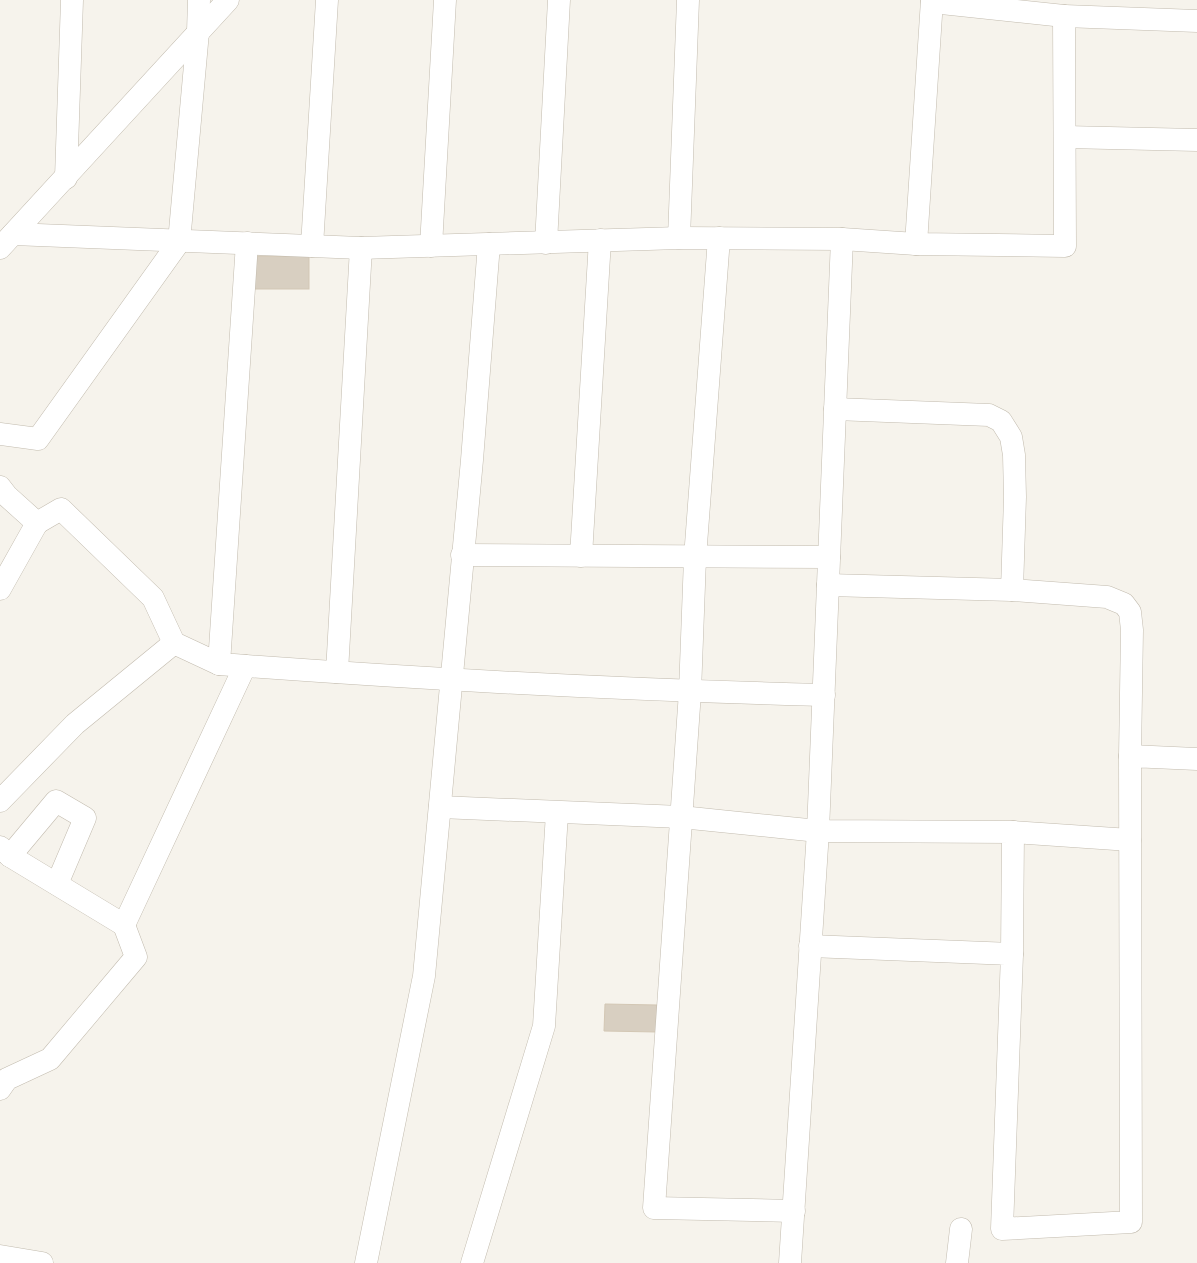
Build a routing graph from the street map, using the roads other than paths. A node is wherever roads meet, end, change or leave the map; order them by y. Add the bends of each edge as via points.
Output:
1 (72, 0) edge
2 (199, 0) edge
3 (228, 0) edge
4 (326, 0) edge
5 (445, 0) edge
6 (558, 0) edge
7 (688, 0) edge
8 (932, 1) edge
9 (1064, 16) junction
10 (1197, 21) edge
11 (198, 32) junction
12 (1065, 137) junction
13 (1197, 140) edge
14 (66, 178) junction
15 (679, 238) junction
16 (719, 238) junction
17 (600, 240) junction
18 (842, 240) junction
19 (6, 241) edge
20 (179, 242) junction
21 (546, 242) junction
22 (247, 243) junction
23 (489, 244) junction
24 (916, 244) junction
25 (312, 246) junction
26 (431, 246) junction
27 (361, 248) junction
28 (835, 409) junction
29 (0, 434) edge
30 (2, 496) edge
31 (37, 523) junction
32 (462, 555) junction
33 (581, 556) junction
34 (829, 557) junction
35 (696, 558) junction
36 (828, 585) junction
37 (0, 589) edge
38 (1012, 590) junction
39 (174, 643) junction
40 (219, 664) junction
41 (245, 666) junction
42 (337, 672) junction
43 (452, 680) junction
44 (690, 692) junction
45 (824, 695) junction
46 (1130, 756) junction
47 (1197, 759) edge
48 (0, 801) edge
49 (440, 807) junction
50 (557, 812) junction
51 (682, 817) junction
52 (818, 831) junction
53 (1013, 832) junction
54 (1130, 840) junction
55 (5, 852) edge
56 (57, 884) junction
57 (124, 925) junction
58 (810, 946) junction
59 (1012, 954) junction
60 (0, 1089) edge
61 (794, 1211) junction
62 (961, 1229) dead end
63 (0, 1256) edge
64 (42, 1263) edge
65 (366, 1263) edge
66 (472, 1263) edge
67 (790, 1263) edge
68 (957, 1263) edge

1 - 14 street
2 - 11 street
3 - 11 street
4 - 25 street
5 - 26 street
6 - 21 street
7 - 15 street
8 - 9 street
8 - 24 street
9 - 10 street
9 - 12 street
11 - 14 street
11 - 20 street
12 - 13 street
12 - 24 street via 1065,246
14 - 19 street
15 - 16 street
15 - 17 street
16 - 18 street
16 - 35 street
17 - 21 street
17 - 33 street
18 - 24 street
18 - 28 street
19 - 20 street
20 - 22 street
20 - 29 street via 38,439
21 - 23 street
22 - 25 street
22 - 40 street
23 - 26 street
23 - 32 street
25 - 27 street
26 - 27 street
27 - 42 street
28 - 34 street
28 - 38 street via 988,415 1001,421 1011,437 1015,477
30 - 31 street
31 - 37 street
31 - 39 street via 61,509 152,598
32 - 33 street
32 - 43 street
33 - 35 street
34 - 35 street
34 - 36 street
35 - 44 street
36 - 38 street
36 - 45 street
38 - 46 street via 1108,596 1124,604 1130,612
39 - 40 street
39 - 48 street via 75,724
40 - 41 street
41 - 42 street
41 - 57 street
42 - 43 street
43 - 44 street
43 - 49 street
44 - 45 street
44 - 51 street
45 - 52 street
46 - 47 street
46 - 54 street
49 - 50 street
49 - 65 street via 424,976
50 - 51 street
50 - 66 street via 544,1026
51 - 52 street
51 - 61 street via 654,1208
52 - 53 street
52 - 58 street
53 - 54 street
53 - 59 street
54 - 59 street via 1131,1222 1002,1229
55 - 56 street
55 - 56 street via 56,801 85,818
56 - 57 street
57 - 60 street via 136,957 50,1059 7,1079
58 - 59 street
58 - 61 street
61 - 67 street
62 - 68 street
63 - 64 street

